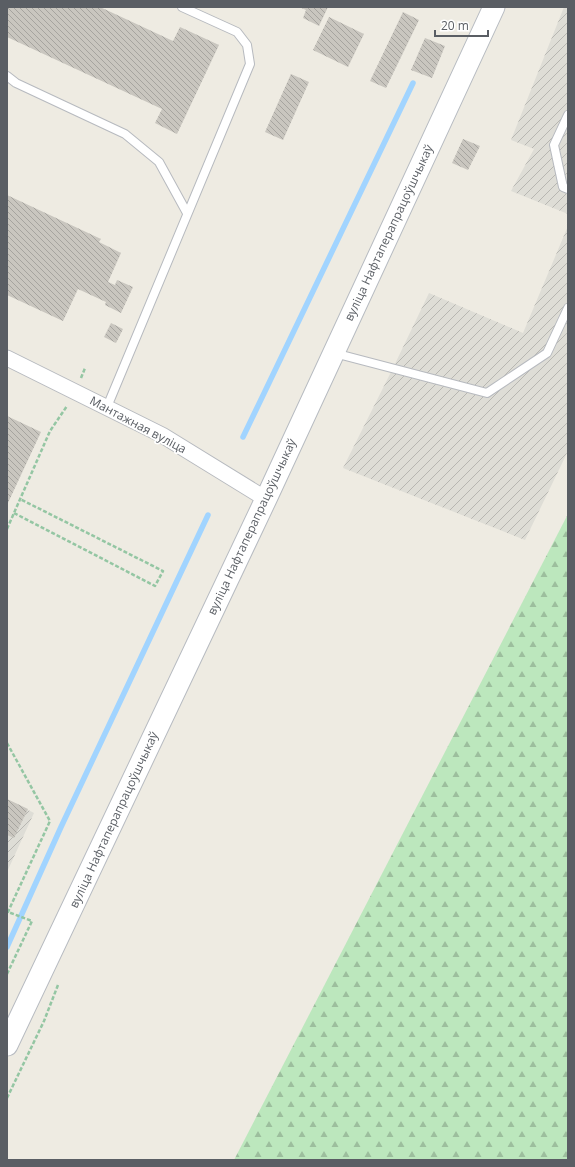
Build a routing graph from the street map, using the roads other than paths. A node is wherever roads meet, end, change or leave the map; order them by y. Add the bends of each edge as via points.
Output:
1 (182, 7) edge
2 (494, 7) edge
3 (7, 76) edge
4 (568, 115) edge
5 (568, 189) edge
6 (188, 213) junction
7 (568, 308) edge
8 (333, 353) junction
9 (7, 358) edge
10 (107, 407) junction
11 (266, 499) junction
12 (7, 1045) edge

1 - 6 lane via 237,32 247,45 250,64
2 - 8 main road, вуліца Нафтаперапрацоўшчыкаў
3 - 6 lane via 16,83 126,134 159,162
4 - 5 lane via 554,145 563,186
6 - 10 lane
7 - 8 lane via 547,353 486,393
8 - 11 main road, вуліца Нафтаперапрацоўшчыкаў
9 - 10 street, Мантажная вуліца
10 - 11 street, Мантажная вуліца via 162,435
11 - 12 main road, вуліца Нафтаперапрацоўшчыкаў

